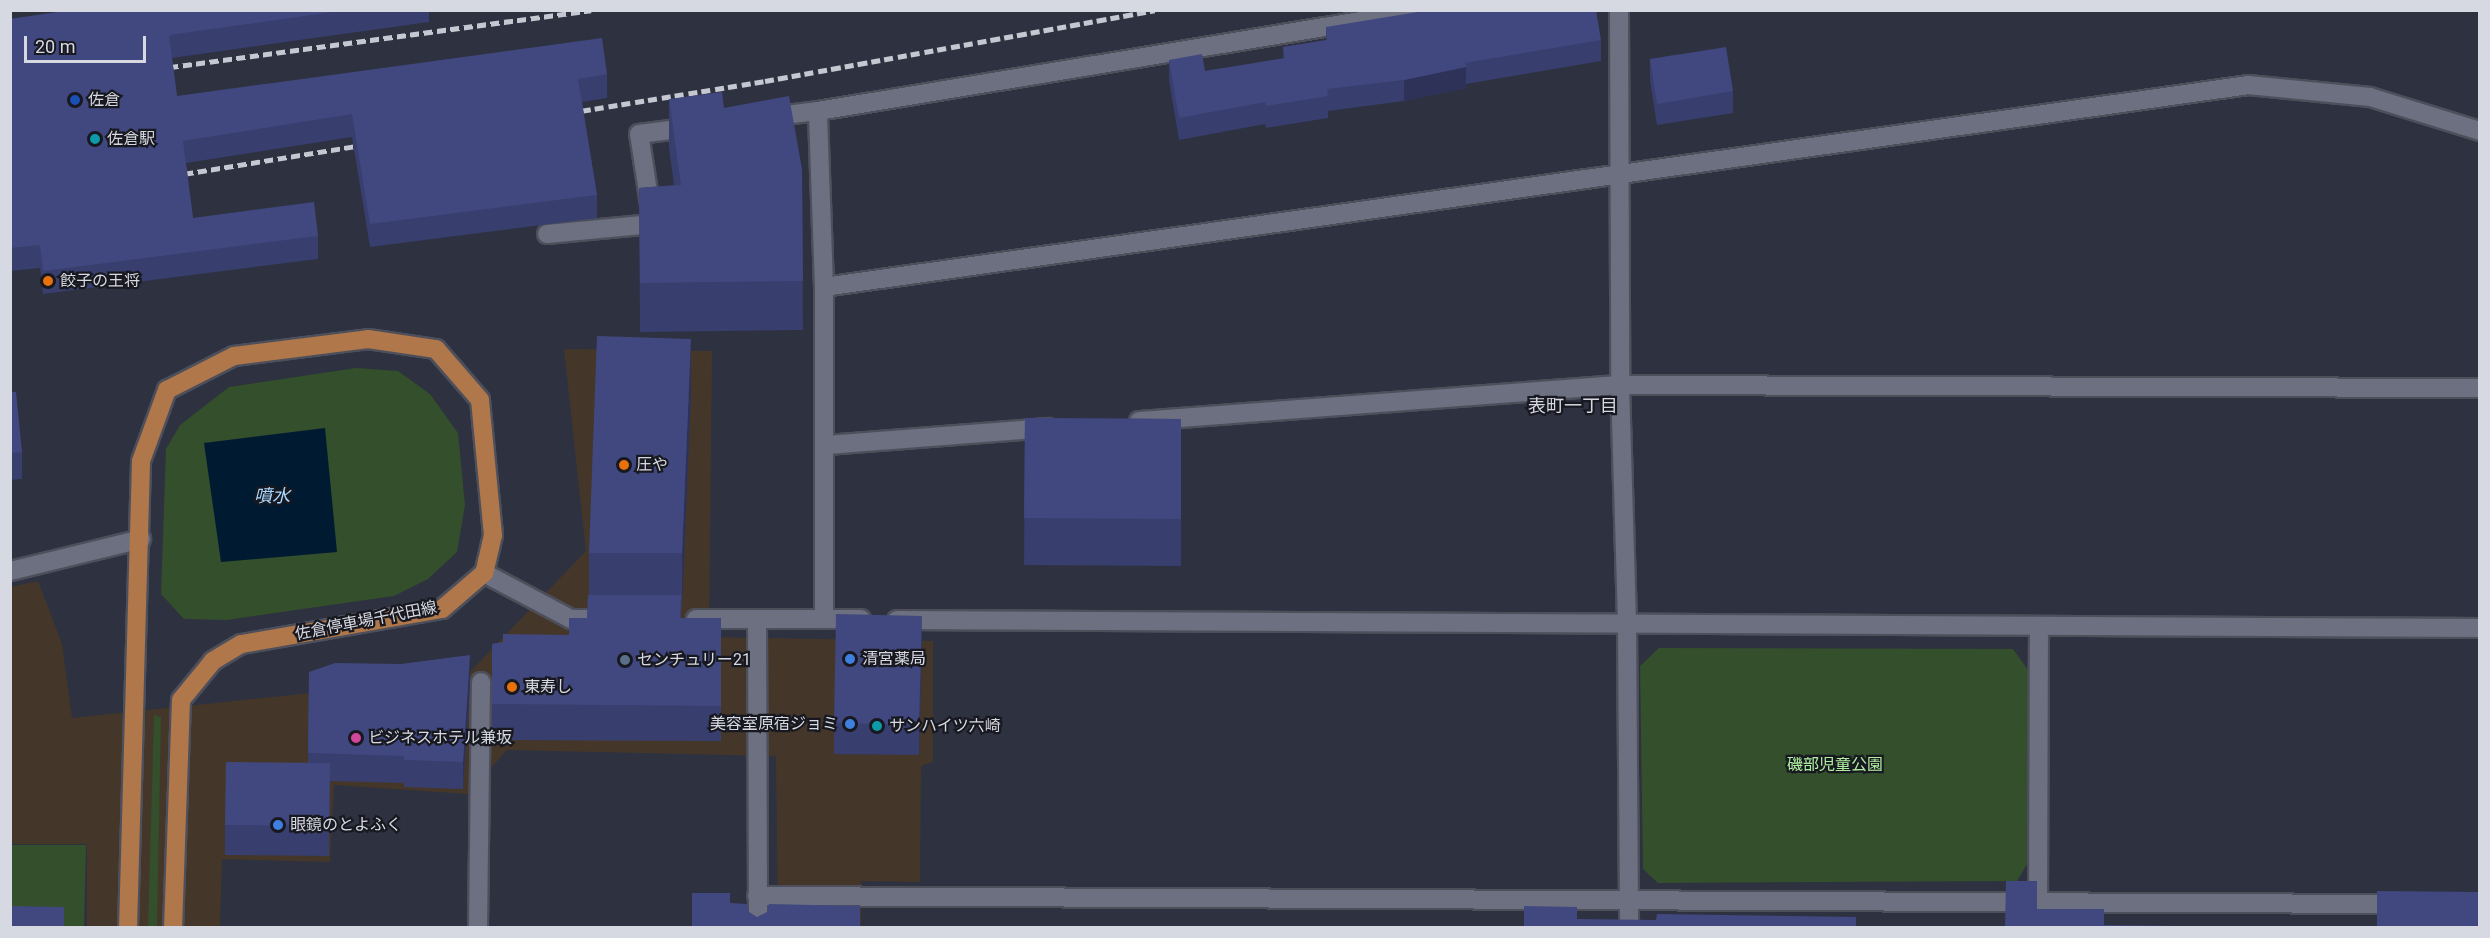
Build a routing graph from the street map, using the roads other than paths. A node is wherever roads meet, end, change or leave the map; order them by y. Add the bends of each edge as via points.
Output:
1 (1427, 10) edge
2 (1620, 10) edge
3 (818, 111) junction
4 (751, 119) edge
5 (717, 124) edge
6 (2480, 131) edge
7 (1620, 176) junction
8 (547, 234) dead end
9 (824, 287) junction
10 (1620, 385) junction
11 (2480, 388) edge
12 (1123, 422) edge
13 (1064, 427) edge
14 (826, 445) junction
15 (141, 539) junction
16 (10, 571) edge
17 (484, 573) junction
18 (618, 619) edge
19 (676, 619) edge
20 (757, 619) junction
21 (824, 619) junction
22 (1627, 622) junction
23 (2039, 626) junction
24 (2480, 628) edge
25 (481, 682) dead end
26 (758, 896) junction
27 (1629, 898) junction
28 (2038, 903) junction
29 (2420, 904) edge
30 (128, 927) edge
31 (173, 927) edge
32 (478, 927) edge
33 (758, 927) edge
34 (1629, 927) edge

1 - 3 street
2 - 7 street
3 - 4 street
3 - 9 street
5 - 8 street via 639,134 653,224
6 - 7 street via 2370,97 2248,85
7 - 9 street
7 - 10 street
9 - 14 street
10 - 11 street
10 - 12 street
10 - 22 street
13 - 14 street
14 - 21 street
15 - 16 street
15 - 17 main road via 141,461 167,390 234,356 368,339 436,349 480,400 493,535
15 - 30 main road
17 - 18 street via 571,619
17 - 31 main road, 佐倉停車場千代田線 via 442,609 241,644 213,661 181,700
19 - 20 street
20 - 21 street
20 - 26 street
21 - 22 street
22 - 23 street
22 - 27 street
23 - 24 street
23 - 28 street
25 - 32 street
26 - 27 street
26 - 33 street
27 - 28 street
27 - 34 street
28 - 29 street

